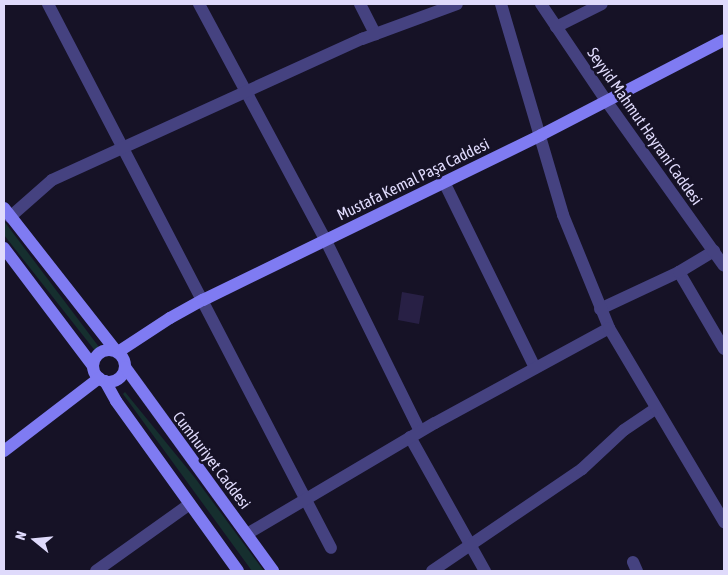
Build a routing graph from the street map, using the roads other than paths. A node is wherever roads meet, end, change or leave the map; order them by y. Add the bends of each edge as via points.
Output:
1 (48, 4) edge
2 (199, 4) edge
3 (360, 4) edge
4 (457, 4) edge
5 (501, 4) edge
6 (541, 4) edge
7 (602, 4) edge
8 (556, 26) junction
9 (375, 34) junction
10 (724, 40) edge
11 (248, 92) junction
12 (607, 102) junction
13 (541, 135) junction
14 (124, 148) junction
15 (444, 182) junction
16 (7, 212) edge
17 (325, 239) junction
18 (714, 251) junction
19 (6, 255) edge
20 (724, 266) edge
21 (680, 272) junction
22 (203, 300) junction
23 (600, 309) junction
24 (608, 328) junction
25 (724, 348) edge
26 (117, 352) junction
27 (93, 366) junction
28 (125, 367) junction
29 (535, 368) junction
30 (102, 380) junction
31 (655, 409) junction
32 (415, 434) junction
33 (4, 451) edge
34 (305, 500) junction
35 (190, 504) junction
36 (724, 522) edge
37 (247, 534) junction
38 (470, 547) junction
39 (331, 548) dead end
40 (96, 571) edge
41 (238, 571) edge
42 (273, 571) edge
43 (432, 571) edge
44 (484, 571) edge

1 - 14 street
2 - 11 street
3 - 9 street
4 - 9 street
5 - 13 street
6 - 8 street, Seyyid Mahmut Hayrani Caddesi
7 - 8 street
8 - 12 street, Seyyid Mahmut Hayrani Caddesi
9 - 11 street
10 - 12 main road, Mustafa Kemal Paşa Caddesi
11 - 14 street
11 - 17 street
12 - 13 main road, Mustafa Kemal Paşa Caddesi
12 - 18 street, Seyyid Mahmut Hayrani Caddesi
13 - 15 main road, Mustafa Kemal Paşa Caddesi
13 - 23 street via 563,215
14 - 16 street via 52,180
14 - 22 street
15 - 17 main road, Mustafa Kemal Paşa Caddesi
15 - 29 street
16 - 26 main road, Cumhuriyet Caddesi
17 - 22 main road, Mustafa Kemal Paşa Caddesi
17 - 32 street
18 - 20 street, Seyyid Mahmut Hayrani Caddesi
18 - 21 street
19 - 27 main road
21 - 23 street
21 - 25 street
22 - 26 main road, Mustafa Kemal Paşa Caddesi
22 - 34 street
23 - 24 street
24 - 29 street
24 - 31 street
26 - 27 main road via 107,350 98,353
26 - 28 main road, Cumhuriyet Caddesi via 124,359
27 - 30 main road
28 - 30 main road via 120,378 113,382
28 - 37 main road, Cumhuriyet Caddesi
29 - 32 street
30 - 33 main road
30 - 35 main road
31 - 36 street
31 - 38 street via 624,430 582,469
32 - 34 street
32 - 38 street
34 - 37 street
34 - 39 street
35 - 40 street
35 - 41 main road
37 - 42 main road, Cumhuriyet Caddesi
38 - 43 street
38 - 44 street

